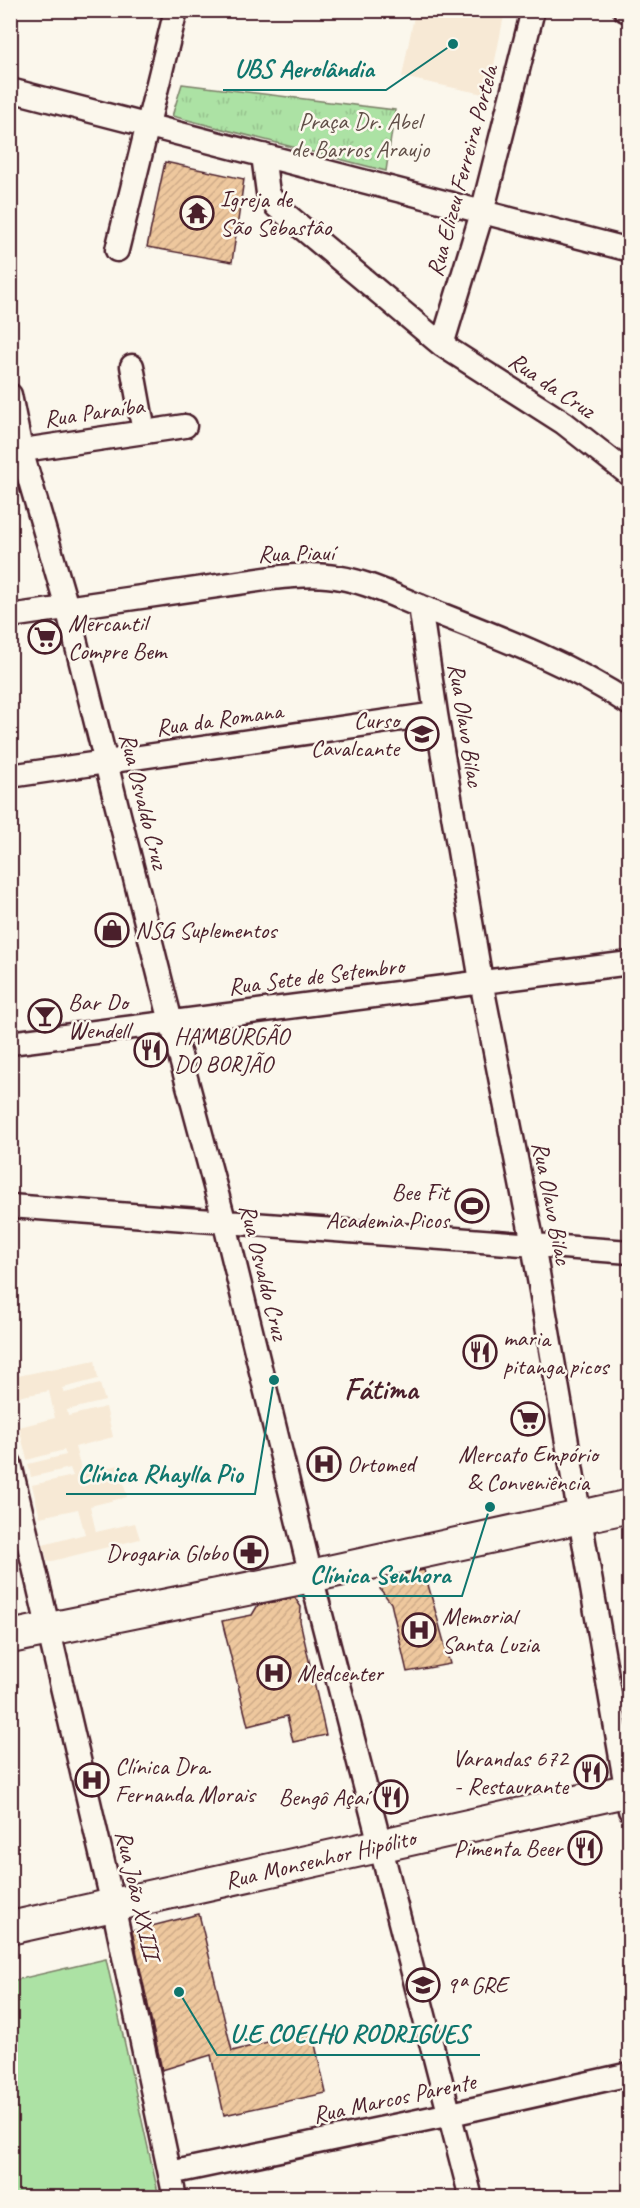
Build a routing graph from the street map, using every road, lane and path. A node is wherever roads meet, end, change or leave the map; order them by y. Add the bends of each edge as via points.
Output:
1 (176, 10) edge
2 (533, 10) edge
3 (625, 10) edge
4 (630, 12) edge
5 (10, 90) edge
6 (147, 126) junction
7 (262, 155) junction
8 (482, 213) junction
9 (117, 250) dead end
10 (630, 250) edge
11 (442, 345) junction
12 (132, 366) dead end
13 (10, 395) edge
14 (185, 426) dead end
15 (144, 432) junction
16 (16, 451) edge
17 (630, 475) edge
18 (420, 606) junction
19 (67, 608) junction
20 (10, 616) edge
21 (630, 704) edge
22 (436, 714) junction
23 (106, 762) junction
24 (10, 776) edge
25 (630, 963) edge
26 (481, 981) junction
27 (171, 1022) junction
28 (10, 1043) edge
29 (10, 1206) edge
30 (224, 1220) junction
31 (533, 1244) junction
32 (630, 1252) edge
33 (10, 1464) edge
34 (630, 1506) edge
35 (578, 1517) junction
36 (312, 1576) junction
37 (49, 1628) junction
38 (10, 1637) edge
39 (628, 1797) edge
40 (381, 1845) junction
41 (113, 1905) junction
42 (10, 1928) edge
43 (630, 2074) edge
44 (451, 2114) junction
45 (170, 2172) junction
46 (176, 2198) edge
47 (471, 2198) edge

1 - 6 street
2 - 8 street, Rua Elizeu Ferreira Portela
3 - 4 street
5 - 6 street
6 - 7 street
6 - 9 street
7 - 8 street
7 - 11 street, Rua da Cruz via 268,193 276,206
8 - 10 street
8 - 11 street, Rua Elizeu Ferreira Portela
11 - 17 street, Rua da Cruz via 564,423
12 - 15 street
13 - 16 street, Rua Osvaldo Cruz
14 - 15 street, Rua Paraíba
15 - 16 street, Rua Paraíba
16 - 19 street, Rua Osvaldo Cruz
18 - 19 street, Rua Piauí via 357,582 299,575
18 - 21 street, Rua Piauí via 514,643
18 - 22 street, Rua Olavo Bilac
19 - 20 street, Rua Piauí
19 - 23 street, Rua Osvaldo Cruz
22 - 23 street, Rua da Romana
22 - 26 street, Rua Olavo Bilac
23 - 24 street, Rua da Romana
23 - 27 street, Rua Osvaldo Cruz
25 - 26 street, Rua Sete de Setembro
26 - 27 street, Rua Sete de Setembro
26 - 31 street, Rua Olavo Bilac
27 - 28 street, Rua Sete de Setembro
27 - 30 street, Rua Osvaldo Cruz
29 - 30 street
30 - 31 street
30 - 36 street, Rua Osvaldo Cruz
31 - 32 street
31 - 35 street, Rua Olavo Bilac
33 - 37 street, Rua João XXIII
34 - 35 street
35 - 36 street
35 - 39 street, Rua Olavo Bilac
36 - 37 street
36 - 40 street, Rua Osvaldo Cruz
37 - 38 street
37 - 41 street, Rua João XXIII
39 - 40 street, Rua Monsenhor Hipólito
40 - 41 street, Rua Monsenhor Hipólito
40 - 44 street, Rua Osvaldo Cruz
41 - 42 street, Rua Monsenhor Hipólito
41 - 45 street, Rua João XXIII
43 - 44 street, Rua Marcos Parente
44 - 45 street, Rua Marcos Parente
44 - 47 street, Rua Osvaldo Cruz
45 - 46 street, Rua João XXIII

